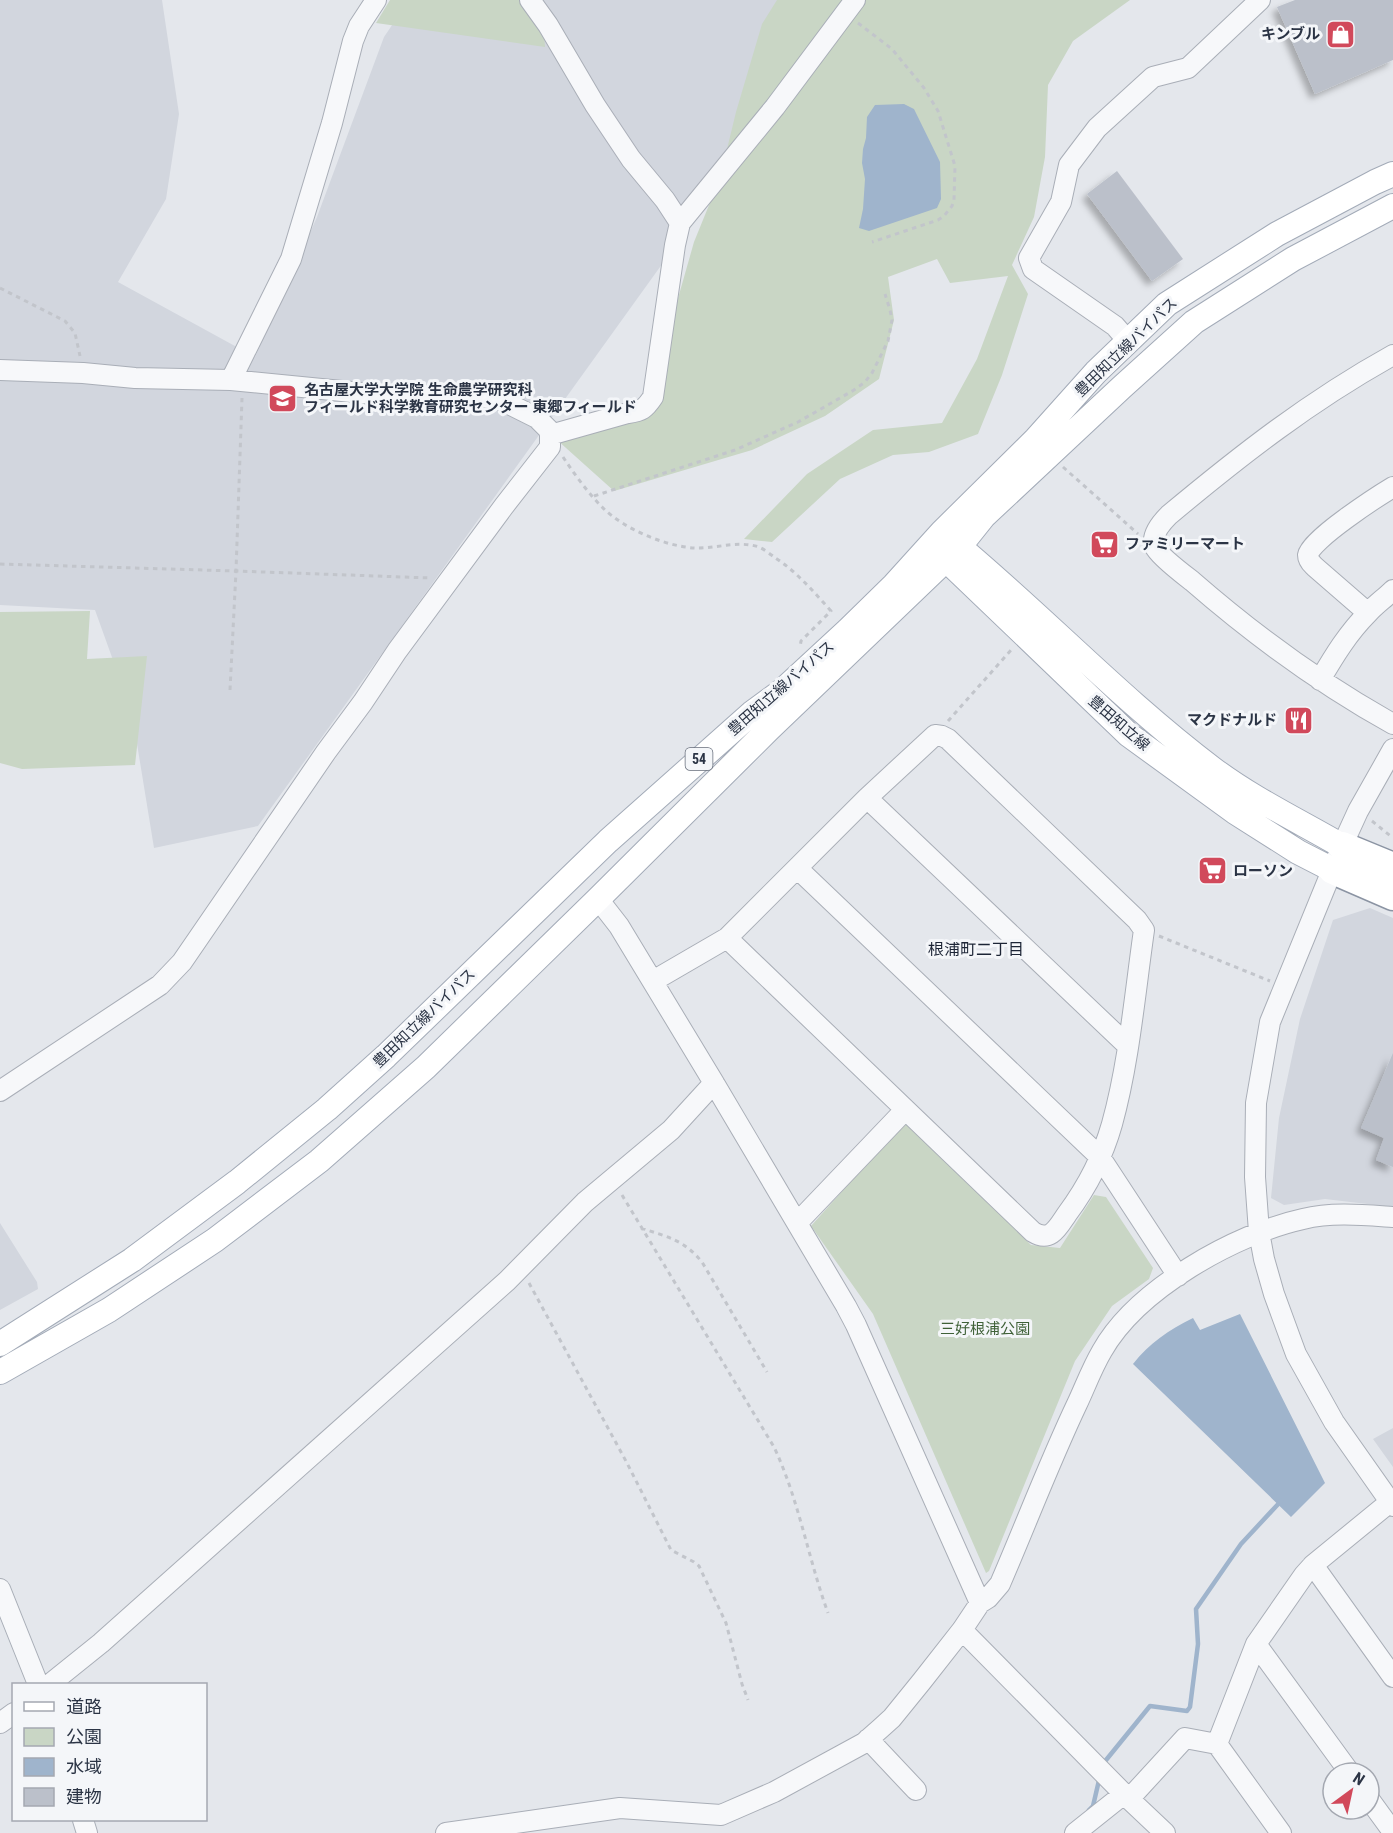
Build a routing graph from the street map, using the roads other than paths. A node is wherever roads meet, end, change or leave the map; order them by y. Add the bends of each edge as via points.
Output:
1 (376, 0) edge
2 (530, 0) edge
3 (1260, 0) edge
4 (850, 7) edge
5 (1393, 174) edge
6 (1393, 206) edge
7 (680, 223) junction
8 (1128, 341) junction
9 (1393, 355) edge
10 (0, 370) edge
11 (237, 381) junction
12 (550, 441) junction
13 (1393, 487) edge
14 (944, 546) junction
15 (1393, 590) edge
16 (1368, 613) junction
17 (1320, 680) junction
18 (1393, 724) edge
19 (1393, 749) edge
20 (867, 798) junction
21 (1338, 858) junction
22 (1393, 867) edge
23 (797, 868) junction
24 (1393, 896) edge
25 (598, 899) junction
26 (727, 938) junction
27 (653, 981) junction
28 (1127, 1045) junction
29 (714, 1083) junction
30 (0, 1090) edge
31 (905, 1110) junction
32 (1100, 1157) junction
33 (1393, 1217) edge
34 (797, 1223) junction
35 (1259, 1232) junction
36 (1178, 1276) junction
37 (0, 1344) edge
38 (0, 1372) edge
39 (1392, 1504) edge
40 (1313, 1565) junction
41 (0, 1589) edge
42 (980, 1603) junction
43 (962, 1630) junction
44 (1257, 1644) junction
45 (1393, 1677) edge
46 (38, 1683) edge
47 (51, 1683) edge
48 (868, 1739) junction
49 (1217, 1744) junction
50 (1341, 1761) edge
51 (916, 1790) dead end
52 (1126, 1796) junction
53 (1381, 1816) edge
54 (1393, 1832) edge
55 (446, 1833) edge
56 (1075, 1833) edge
57 (1165, 1833) edge
58 (1281, 1833) edge

1 - 11 street via 353,41 291,259
2 - 7 street via 631,159
3 - 8 street via 1188,68 1154,77 1097,128 1069,165 1061,202 1029,258 1033,269 1115,326
4 - 7 street
5 - 8 main road, 豊田知立線バイパス / 54 via 1276,234 1167,304
6 - 14 main road, 豊田知立線バイパス / 54 via 1293,259 1194,322 984,516
7 - 12 street via 653,397 641,411
8 - 14 main road, 豊田知立線バイパス / 54 via 1096,372
9 - 17 street via 1279,426 1168,515 1155,539 1155,547 1170,563 1220,606
10 - 11 street
11 - 12 street via 372,394 497,398 537,418 549,430
12 - 30 street via 396,651 182,962 160,985
13 - 16 street via 1332,529 1308,557
14 - 21 main road, 豊田知立線 via 1214,769
14 - 21 main road, 豊田知立線 via 1025,635 1129,735 1234,812 1298,852
14 - 25 main road, 豊田知立線バイパス / 54 via 769,729
14 - 37 main road, 豊田知立線バイパス / 54 via 894,585 782,691 752,712 608,841 327,1109 132,1260
15 - 16 street
16 - 17 street via 1341,645
17 - 18 street
19 - 21 street
20 - 23 street
20 - 28 street
20 - 28 street via 935,735 948,739 1144,930
21 - 22 highway
21 - 24 highway
21 - 35 street via 1270,1022 1256,1103
23 - 26 street
23 - 32 street
25 - 27 street
25 - 38 main road, 豊田知立線バイパス / 54 via 426,1067 311,1168 215,1240 109,1310
26 - 27 street
26 - 31 street
27 - 29 street
28 - 32 street via 1112,1125
29 - 34 street
29 - 47 street via 671,1130 585,1202 519,1270 110,1636
31 - 32 street via 1040,1236 1052,1234
31 - 34 street
32 - 36 street
33 - 35 street via 1348,1214 1304,1219
34 - 42 street via 856,1325
35 - 36 street
35 - 39 street via 1274,1294 1296,1354 1334,1422
36 - 42 street via 1139,1306 1102,1350 1000,1584
39 - 40 street
40 - 44 street
40 - 45 street
41 - 46 street
42 - 43 street
43 - 48 street via 892,1718
43 - 52 street
44 - 49 street
44 - 50 street
48 - 51 street
48 - 55 street via 812,1773 721,1815 620,1808
49 - 52 street via 1185,1738
49 - 58 street
52 - 56 street
52 - 57 street
53 - 54 street

